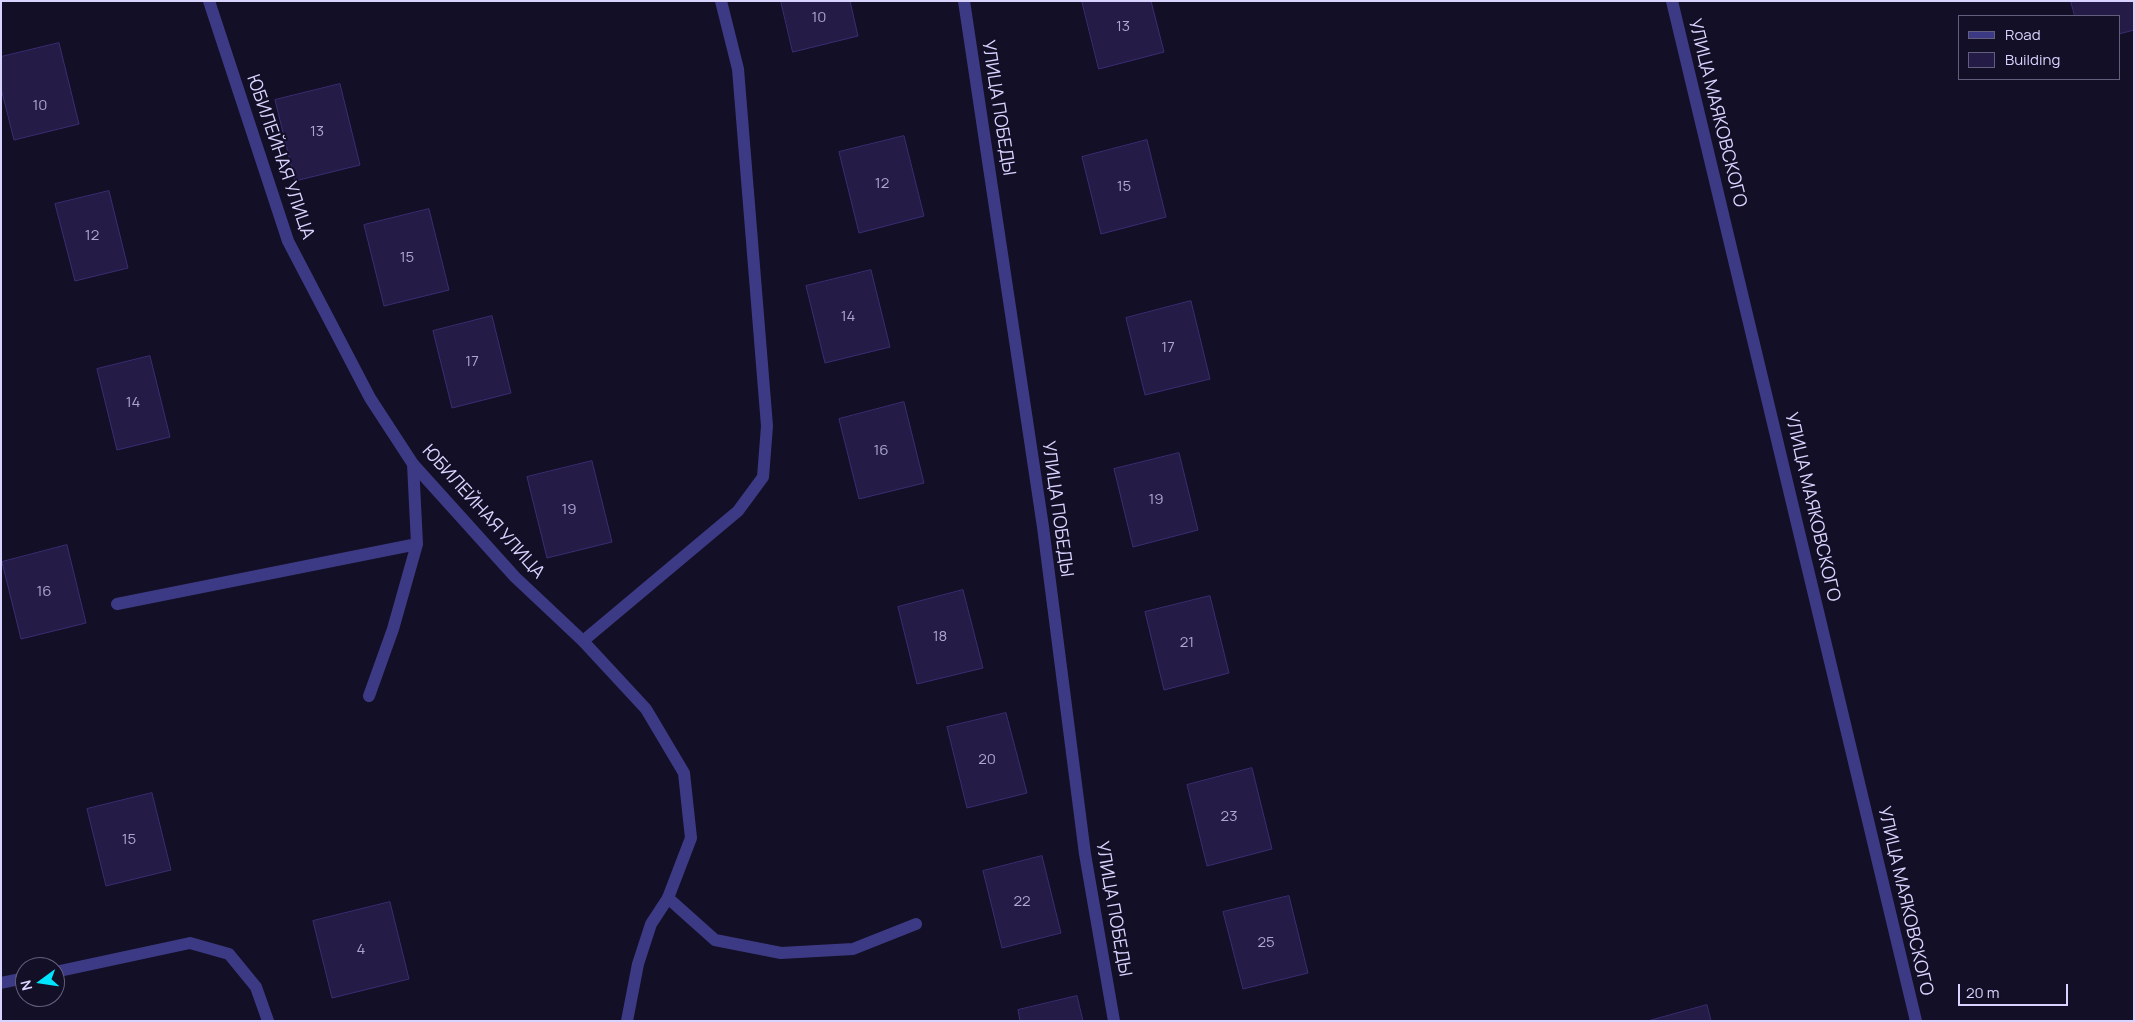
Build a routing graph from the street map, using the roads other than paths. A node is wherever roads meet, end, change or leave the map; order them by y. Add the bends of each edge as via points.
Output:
1 (209, 1) edge
2 (721, 1) edge
3 (964, 1) edge
4 (1672, 1) edge
5 (414, 464) junction
6 (417, 544) junction
7 (117, 604) dead end
8 (583, 641) junction
9 (369, 696) dead end
10 (668, 898) junction
11 (916, 924) dead end
12 (65, 970) edge
13 (15, 980) edge
14 (1, 983) edge
15 (268, 1021) edge
16 (627, 1021) edge
17 (1114, 1021) edge
18 (1916, 1021) edge

1 - 5 street, ЮБИЛЕЙНАЯ УЛИЦА via 288,241 370,398
2 - 8 street via 738,69 768,426 763,477 738,511
3 - 17 street, УЛИЦА ПОБЕДЫ via 1043,527 1085,854
4 - 18 street, УЛИЦА МАЯКОВСКОГО
5 - 6 street
5 - 8 street, ЮБИЛЕЙНАЯ УЛИЦА via 515,577
6 - 7 street
6 - 9 street via 393,629
8 - 10 street, ЮБИЛЕЙНАЯ УЛИЦА via 646,709 684,774 691,838
10 - 11 street via 715,940 781,952 853,949
10 - 16 street, ЮБИЛЕЙНАЯ УЛИЦА via 652,924 638,964
12 - 15 street via 190,943 229,954 256,987
13 - 14 street

